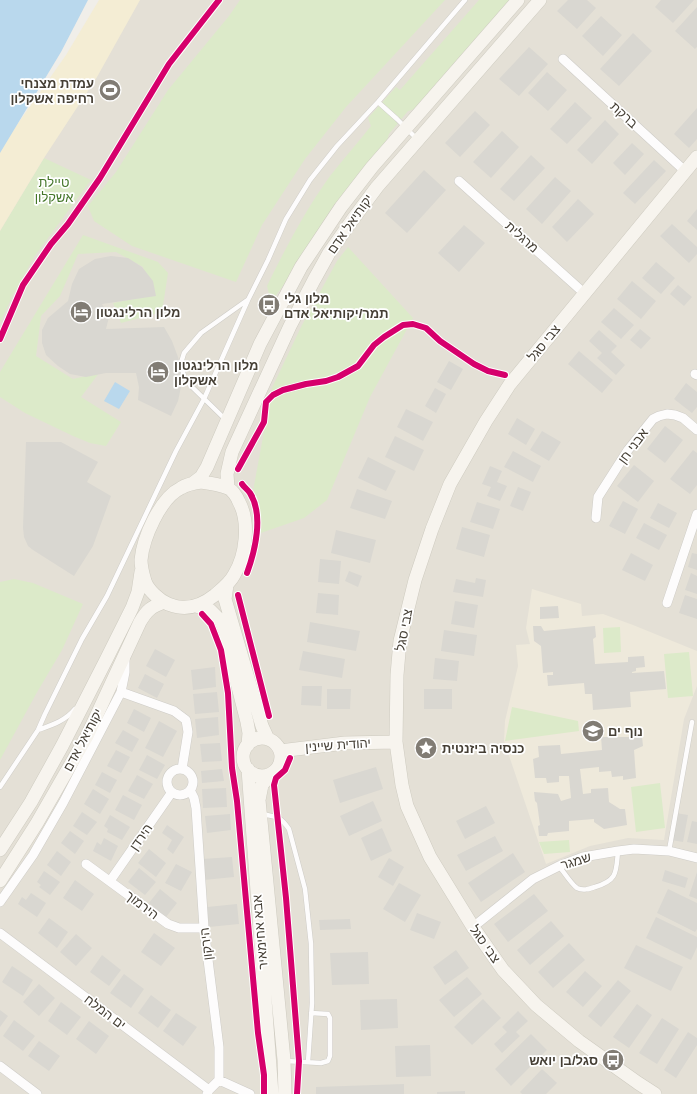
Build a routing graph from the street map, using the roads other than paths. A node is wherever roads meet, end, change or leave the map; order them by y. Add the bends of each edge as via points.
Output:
1 (465, 0) edge
2 (518, 0) edge
3 (540, 0) edge
4 (562, 59) dead end
5 (378, 102) junction
6 (406, 128) junction
7 (418, 140) junction
8 (697, 157) edge
9 (685, 170) junction
10 (459, 181) dead end
11 (584, 293) junction
12 (248, 300) junction
13 (204, 399) junction
14 (227, 421) junction
15 (697, 430) edge
16 (193, 483) junction
17 (228, 488) junction
18 (697, 514) edge
19 (596, 518) dead end
20 (141, 570) junction
21 (227, 584) junction
22 (164, 602) junction
23 (667, 603) dead end
24 (196, 606) junction
25 (124, 656) junction
26 (121, 692) junction
27 (87, 696) junction
28 (692, 722) dead end
29 (38, 730) junction
30 (268, 739) junction
31 (396, 742) junction
32 (248, 745) junction
33 (280, 751) junction
34 (182, 769) junction
35 (248, 769) junction
36 (271, 774) junction
37 (0, 787) edge
38 (190, 790) junction
39 (172, 792) junction
40 (260, 814) junction
41 (0, 850) edge
42 (618, 851) junction
43 (669, 851) junction
44 (697, 858) edge
45 (86, 864) dead end
46 (559, 866) junction
47 (0, 881) edge
48 (110, 881) junction
49 (0, 902) edge
50 (473, 927) junction
51 (204, 928) junction
52 (0, 933) edge
53 (311, 1013) junction
54 (284, 1060) junction
55 (308, 1062) junction
56 (0, 1066) edge
57 (219, 1080) junction
58 (208, 1092) edge
59 (37, 1094) edge
60 (250, 1094) edge
61 (272, 1094) edge
62 (285, 1094) edge
63 (655, 1094) edge

1 - 5 lane
2 - 6 street, יקותיאל אדם
3 - 7 street, יקותיאל אדם
4 - 9 street, ברקת
5 - 6 lane
5 - 12 lane via 310,180 286,219
6 - 7 lane
6 - 14 street, יקותיאל אדם via 341,207 301,267 260,344
7 - 17 street, יקותיאל אדם via 353,219 314,280 232,452 227,474
8 - 9 street, צבי סגל
9 - 11 street, צבי סגל
10 - 11 street, מרגלית
11 - 31 street, צבי סגל via 510,384 450,484 415,580 400,641
12 - 13 lane
12 - 13 lane via 201,333 184,353 181,363 184,377
13 - 14 lane
13 - 29 lane
14 - 16 street, יקותיאל אדם via 201,477
15 - 19 street, אבני חן via 683,418 675,415 667,414 653,420 628,450 598,497
16 - 17 street via 201,482
16 - 20 street via 174,493 155,518 143,547
17 - 21 street via 236,495 245,517 245,545 235,574
18 - 23 street
20 - 22 street via 146,586
20 - 27 street, יקותיאל אדם via 138,592 132,608
21 - 24 street via 205,603
21 - 30 street via 225,599
22 - 24 street via 179,607
22 - 25 street, יקותיאל אדם via 146,612
24 - 32 street via 210,610 221,621 226,634 249,732
25 - 26 street via 125,672
25 - 47 street, יקותיאל אדם via 87,736
26 - 34 street via 174,711 186,720 188,732
26 - 49 street via 63,803 33,854
27 - 29 lane via 60,722
27 - 41 street, יקותיאל אדם via 31,802
28 - 43 lane
29 - 37 lane
30 - 32 street via 262,738
30 - 33 street via 276,744
31 - 33 street, יהודית שיינין via 344,743
31 - 50 street, צבי סגל via 407,806 430,857
32 - 35 street via 243,760
33 - 36 street via 280,763
34 - 38 street via 189,772 193,779
34 - 39 street via 171,772 167,778 167,786
35 - 36 street via 258,776
35 - 61 street, אבא אחימאיר
36 - 40 street, אבא אחימאיר via 260,791
38 - 39 street via 179,795
38 - 51 street, הירקון via 196,808
39 - 48 street, הירדן
40 - 53 lane via 278,817 289,829 305,889 311,944
40 - 54 street, אבא אחימאיר
42 - 43 street, שמגר
42 - 46 street, שמגר via 583,857
42 - 46 lane via 616,872 611,880 585,890 576,888
43 - 44 street, שמגר
45 - 48 street, הירמוך
46 - 50 street, שמגר via 533,879
48 - 51 street, הירמוך via 168,924 179,928
50 - 63 street, צבי סגל via 503,970 536,1005 579,1041
51 - 57 street, הירקון via 219,1047
52 - 58 street, ים המלח
53 - 55 lane
53 - 55 lane via 328,1014 330,1018 330,1056 328,1061
54 - 55 lane
54 - 62 street, אבא אחימאיר
56 - 59 street
57 - 58 street
57 - 60 street

